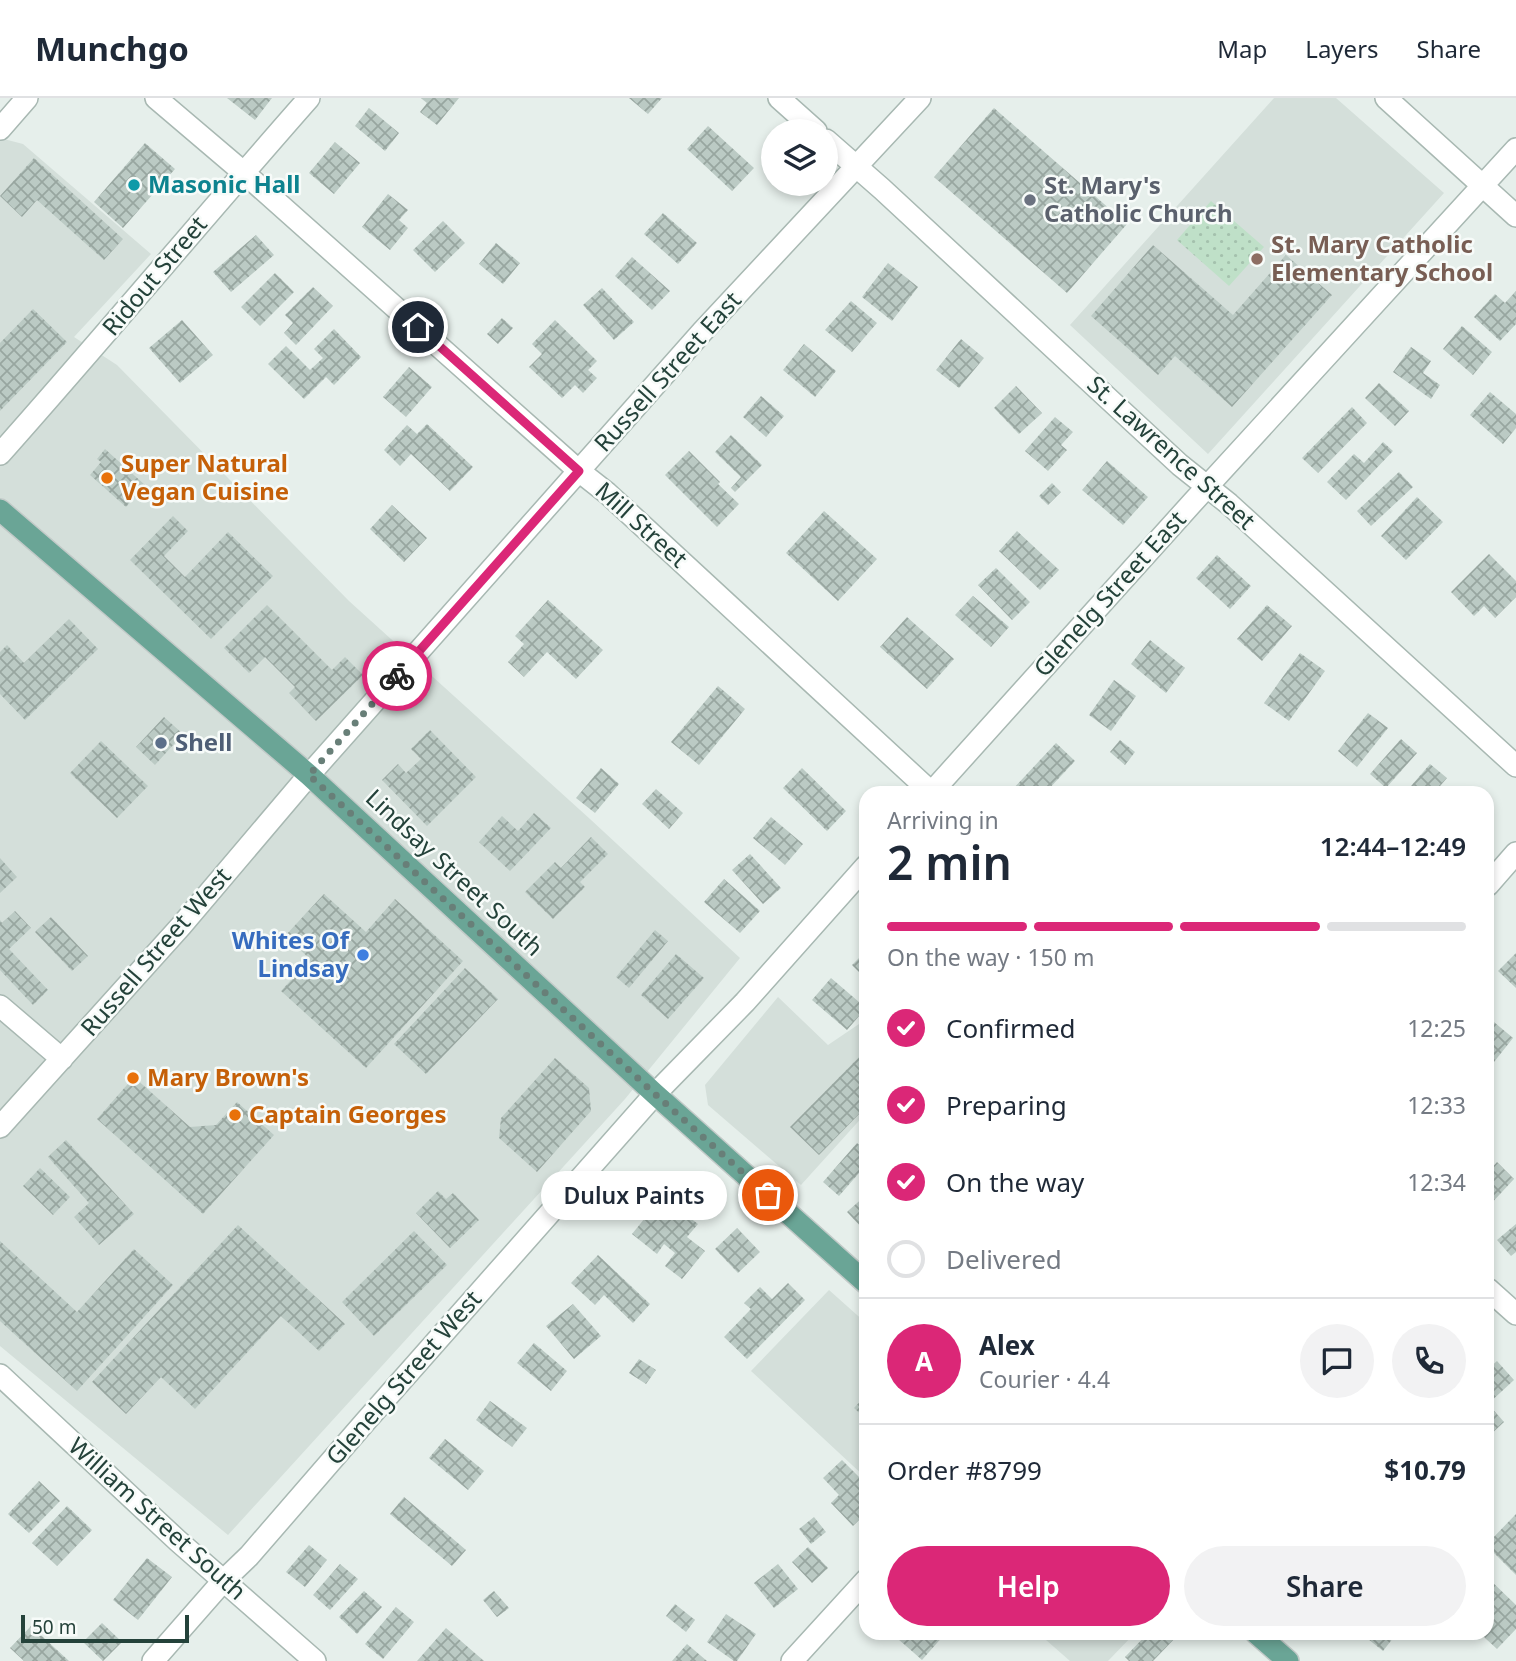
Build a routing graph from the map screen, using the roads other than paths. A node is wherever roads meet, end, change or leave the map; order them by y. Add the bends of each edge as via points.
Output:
1 (27, 98) edge
2 (156, 98) edge
3 (309, 98) edge
4 (779, 98) edge
5 (920, 98) edge
6 (1386, 98) edge
7 (803, 119) edge
8 (0, 129) edge
9 (1516, 149) edge
10 (838, 150) edge
11 (857, 166) junction
12 (243, 172) junction
13 (1482, 186) junction
14 (1516, 216) edge
15 (0, 454) edge
16 (579, 471) junction
17 (1207, 487) junction
18 (0, 510) edge
19 (1516, 766) edge
20 (309, 775) junction
21 (924, 786) edge
22 (938, 786) edge
23 (1516, 853) edge
24 (859, 874) edge
25 (1494, 878) edge
26 (0, 1006) edge
27 (62, 1059) junction
28 (655, 1094) junction
29 (0, 1127) edge
30 (859, 1277) edge
31 (1494, 1294) edge
32 (1516, 1314) edge
33 (0, 1375) edge
34 (224, 1580) junction
35 (859, 1588) edge
36 (1264, 1640) edge
37 (153, 1661) edge
38 (315, 1661) edge
39 (792, 1661) edge
40 (1288, 1661) edge

1 - 8 street
2 - 12 street, Mill Street
3 - 12 street, Ridout Street
4 - 7 street
5 - 11 street, Russell Street East
6 - 13 street
9 - 13 street, Glenelg Street East
10 - 11 street, St. Lawrence Street
11 - 16 street, Russell Street East
11 - 17 street, St. Lawrence Street
12 - 15 street, Ridout Street
12 - 16 street, Mill Street
13 - 14 street
13 - 17 street, Glenelg Street East
16 - 20 street, Russell Street East
16 - 21 street, Mill Street
17 - 19 street, St. Lawrence Street
17 - 22 street, Glenelg Street East
18 - 20 main road, Lindsay Street South
20 - 27 street, Russell Street West
20 - 28 main road, Lindsay Street South
23 - 25 street
24 - 28 street
26 - 27 street
27 - 29 street, Russell Street West
28 - 30 main road, Lindsay Street South
28 - 34 street, Glenelg Street West
31 - 32 street
33 - 34 street, William Street South
34 - 37 street, Glenelg Street West
34 - 38 street, William Street South
35 - 39 street
36 - 40 main road

